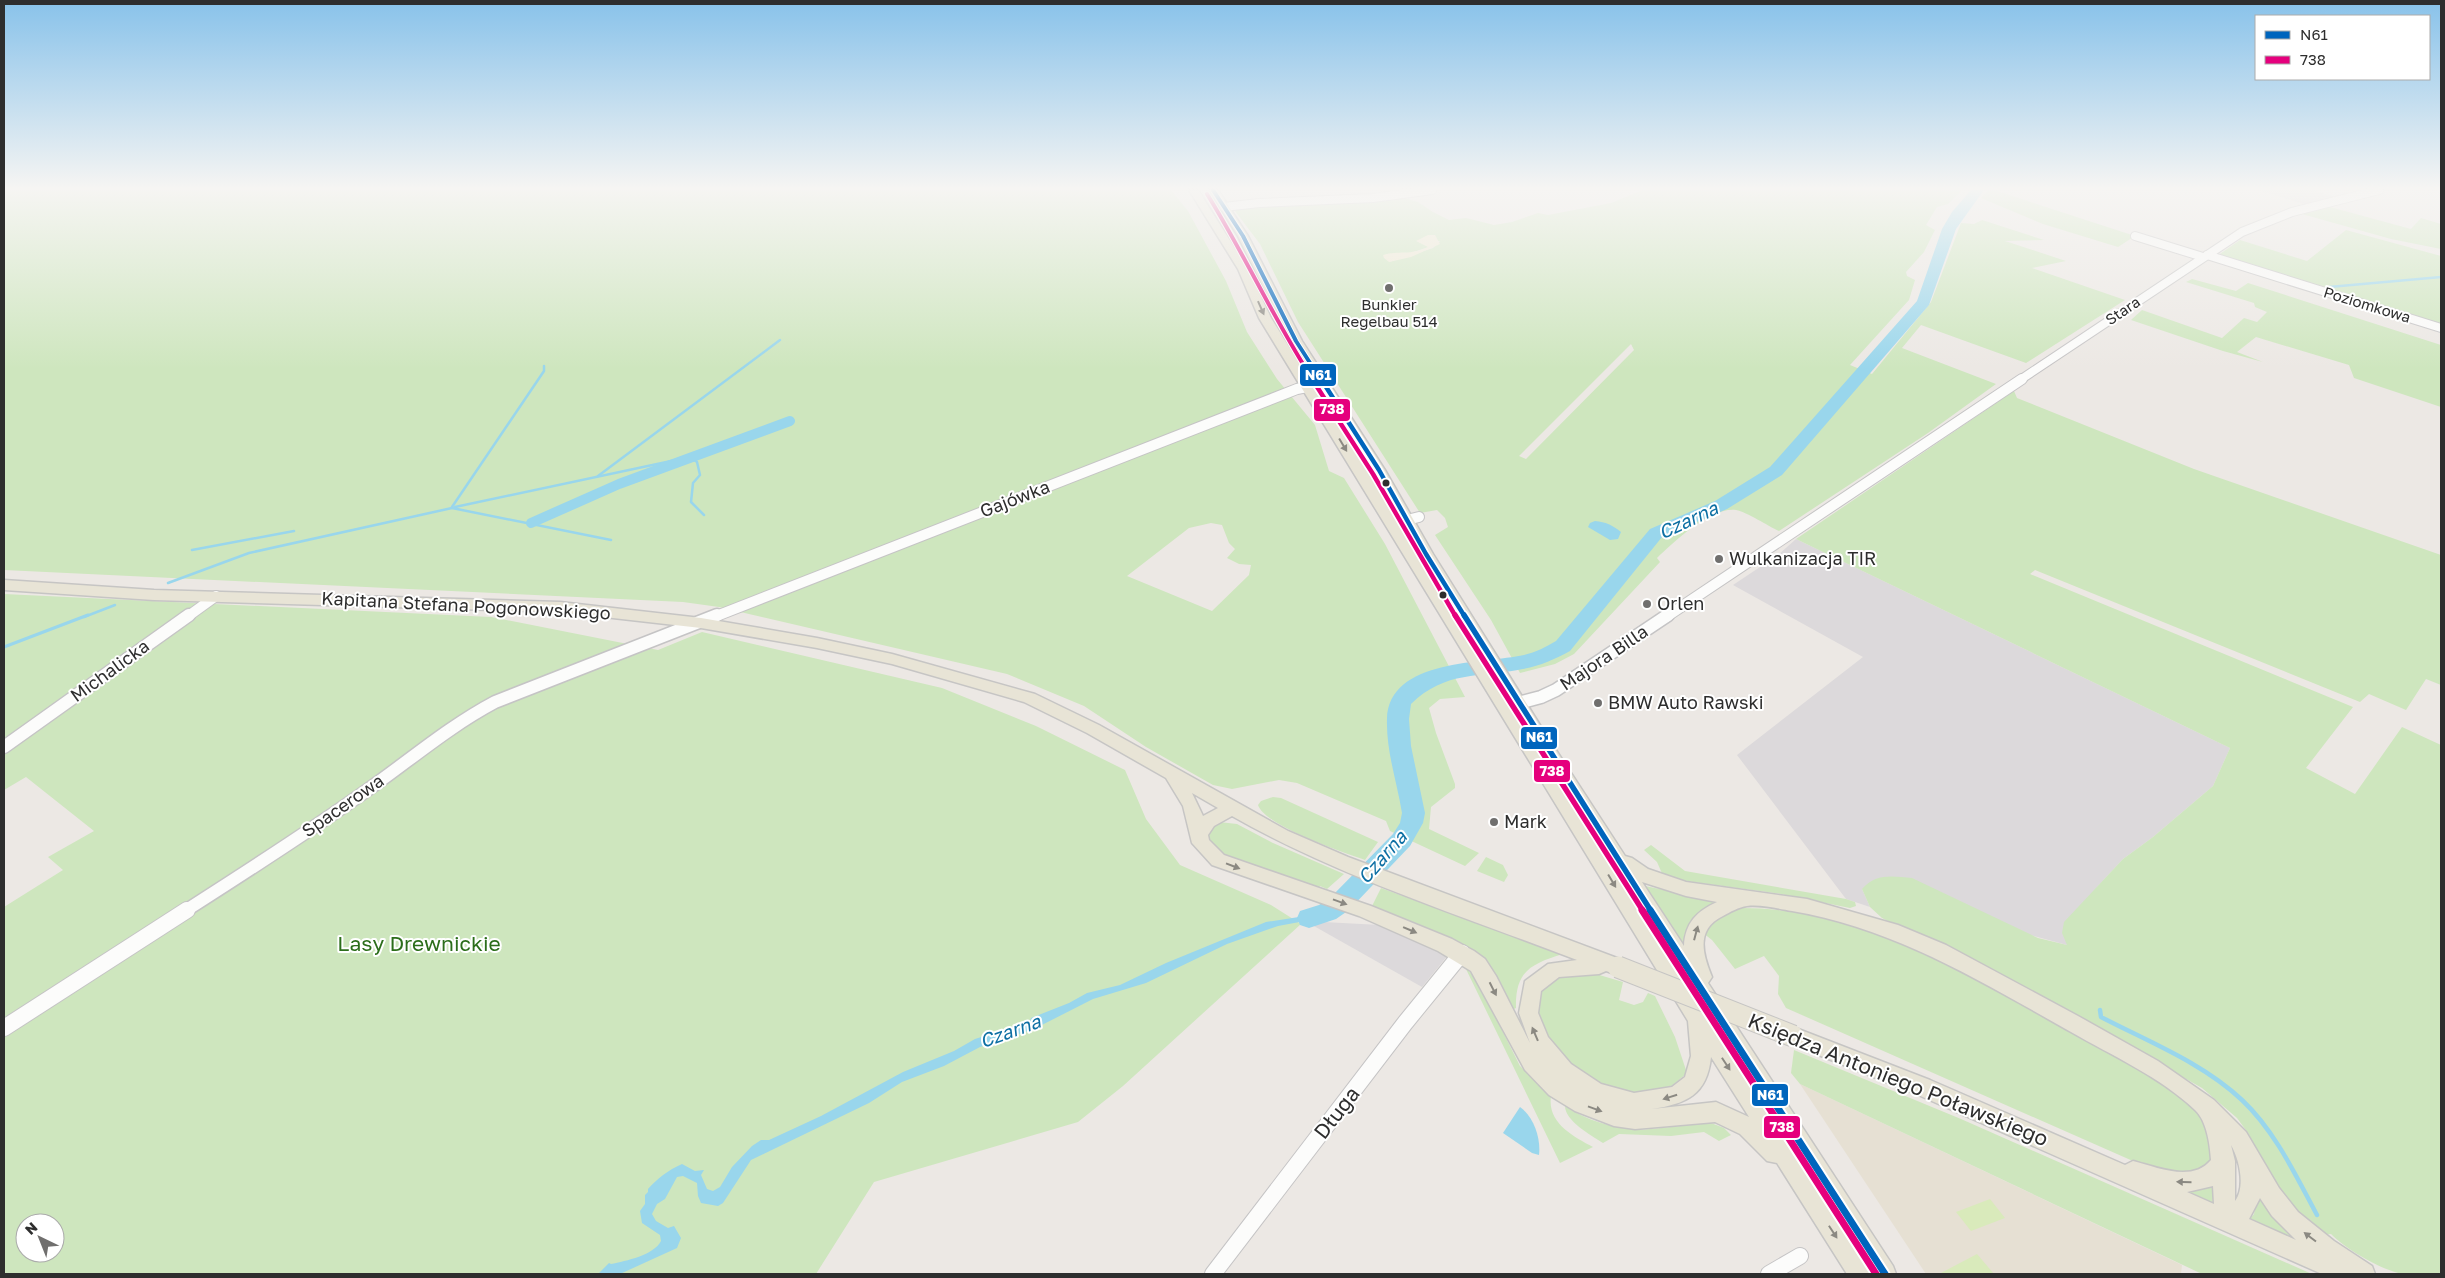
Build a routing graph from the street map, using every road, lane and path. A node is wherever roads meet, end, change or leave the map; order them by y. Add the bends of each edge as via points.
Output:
1 (1231, 250) edge
2 (1250, 250) edge
3 (2183, 250) edge
4 (2215, 250) edge
5 (2205, 256) junction
6 (2441, 328) edge
7 (1295, 365) junction
8 (1308, 386) junction
9 (1285, 394) junction
10 (1324, 398) junction
11 (1885, 470) joint
12 (4, 585) edge
13 (216, 596) junction
14 (701, 623) junction
15 (1479, 652) junction
16 (1495, 678) junction
17 (1518, 703) junction
18 (4, 747) edge
19 (1171, 772) junction
20 (1232, 809) junction
21 (1199, 835) junction
22 (1614, 852) junction
23 (1747, 899) junction
24 (1462, 953) junction
25 (1618, 967) junction
26 (1691, 1008) junction
27 (1726, 1027) junction
28 (4, 1028) edge
29 (2200, 1100) junction
30 (2248, 1155) junction
31 (2092, 1161) junction
32 (2224, 1162) junction
33 (1807, 1191) junction
34 (2227, 1221) junction
35 (1800, 1256) dead end
36 (1213, 1274) edge
37 (1769, 1274) edge
38 (1860, 1274) edge
39 (1885, 1274) edge
40 (2348, 1274) edge
41 (2364, 1274) edge

1 -> 7 main road via 1265,318
2 - 10 main road
3 - 5 street, Poziomkowa
4 - 5 street, Stara
5 - 6 street, Poziomkowa
5 - 11 street, Stara
7 - 8 main road
7 - 9 street via 1294,382
8 - 9 street, Gajówka
8 - 10 main road
9 - 10 street
9 - 14 street, Gajówka
10 -> 15 main road via 1433,592
10 - 15 main road via 1413,518
11 - 17 street, Majora Billa via 1556,690
12 - 13 main road, Kapitana Stefana Pogonowskiego
13 - 14 main road, Kapitana Stefana Pogonowskiego via 560,607
13 - 18 street, Michalicka
14 - 19 main road, Kapitana Stefana Pogonowskiego via 892,659 1011,692 1071,718
14 - 28 street, Spacerowa via 472,713 355,799
15 - 16 main road
16 - 17 main road
16 -> 26 main road
17 - 22 main road
19 - 20 main road, Księdza Antoniego Poławskiego
19 - 21 main road via 1191,805
20 - 21 main road via 1208,820
20 - 25 main road, Księdza Antoniego Poławskiego via 1282,836 1342,862
21 -> 24 main road via 1208,852 1223,862 1365,911
22 - 23 main road via 1634,870 1661,883
22 - 27 main road
27 -> 23 main road via 1695,961 1695,932 1702,919 1711,912
23 - 29 main road via 1825,910 1906,937 1955,960 2146,1064
24 -> 33 main road via 1478,965 1489,982 1532,1064 1566,1095 1591,1108 1625,1118 1654,1119 1716,1112 1740,1122 1763,1140
24 - 36 street, Długa
26 -> 25 main road via 1700,1038 1701,1064 1696,1080 1688,1088 1669,1098 1639,1102 1611,1097 1584,1086 1556,1066 1537,1040 1528,1011 1531,991 1543,975 1566,965
25 - 31 main road, Księdza Antoniego Poławskiego, bridge via 1923,1087
26 -> 33 main road
27 - 39 main road
29 - 30 main road via 2227,1125
29 - 32 main road via 2215,1125
30 - 34 main road via 2249,1203 2240,1215
41 -> 30 main road via 2302,1231 2272,1197
32 -> 31 main road via 2206,1179 2184,1184
31 - 34 main road, Księdza Antoniego Poławskiego
32 - 34 main road via 2223,1201
33 -> 38 main road
34 - 40 main road, Księdza Antoniego Poławskiego
35 - 37 street

